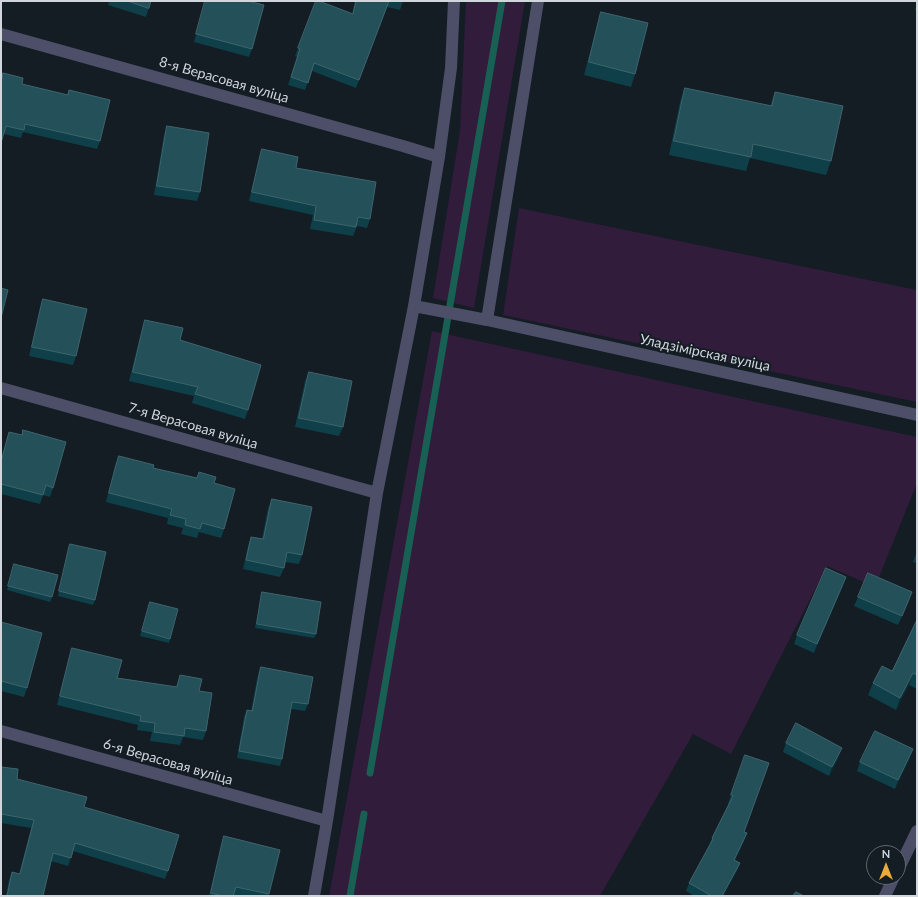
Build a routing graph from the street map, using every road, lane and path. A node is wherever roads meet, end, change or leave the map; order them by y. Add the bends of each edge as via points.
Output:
1 (454, 1) edge
2 (538, 1) edge
3 (1, 34) edge
4 (439, 157) junction
5 (414, 306) junction
6 (487, 320) junction
7 (1, 388) edge
8 (917, 415) edge
9 (378, 493) junction
10 (1, 731) edge
11 (327, 821) junction
12 (917, 831) edge
13 (906, 854) edge
14 (890, 885) edge
15 (314, 896) edge
16 (885, 896) edge

1 - 4 street via 451,68
2 - 6 street
3 - 4 street, 8-я Верасовая вуліца
4 - 5 street
5 - 6 street, Уладзімірская вуліца
5 - 9 street
6 - 8 street, Уладзімірская вуліца
7 - 9 street, 7-я Верасовая вуліца
9 - 11 street
10 - 11 street, 6-я Верасовая вуліца
11 - 15 street
12 - 13 street
14 - 16 street

